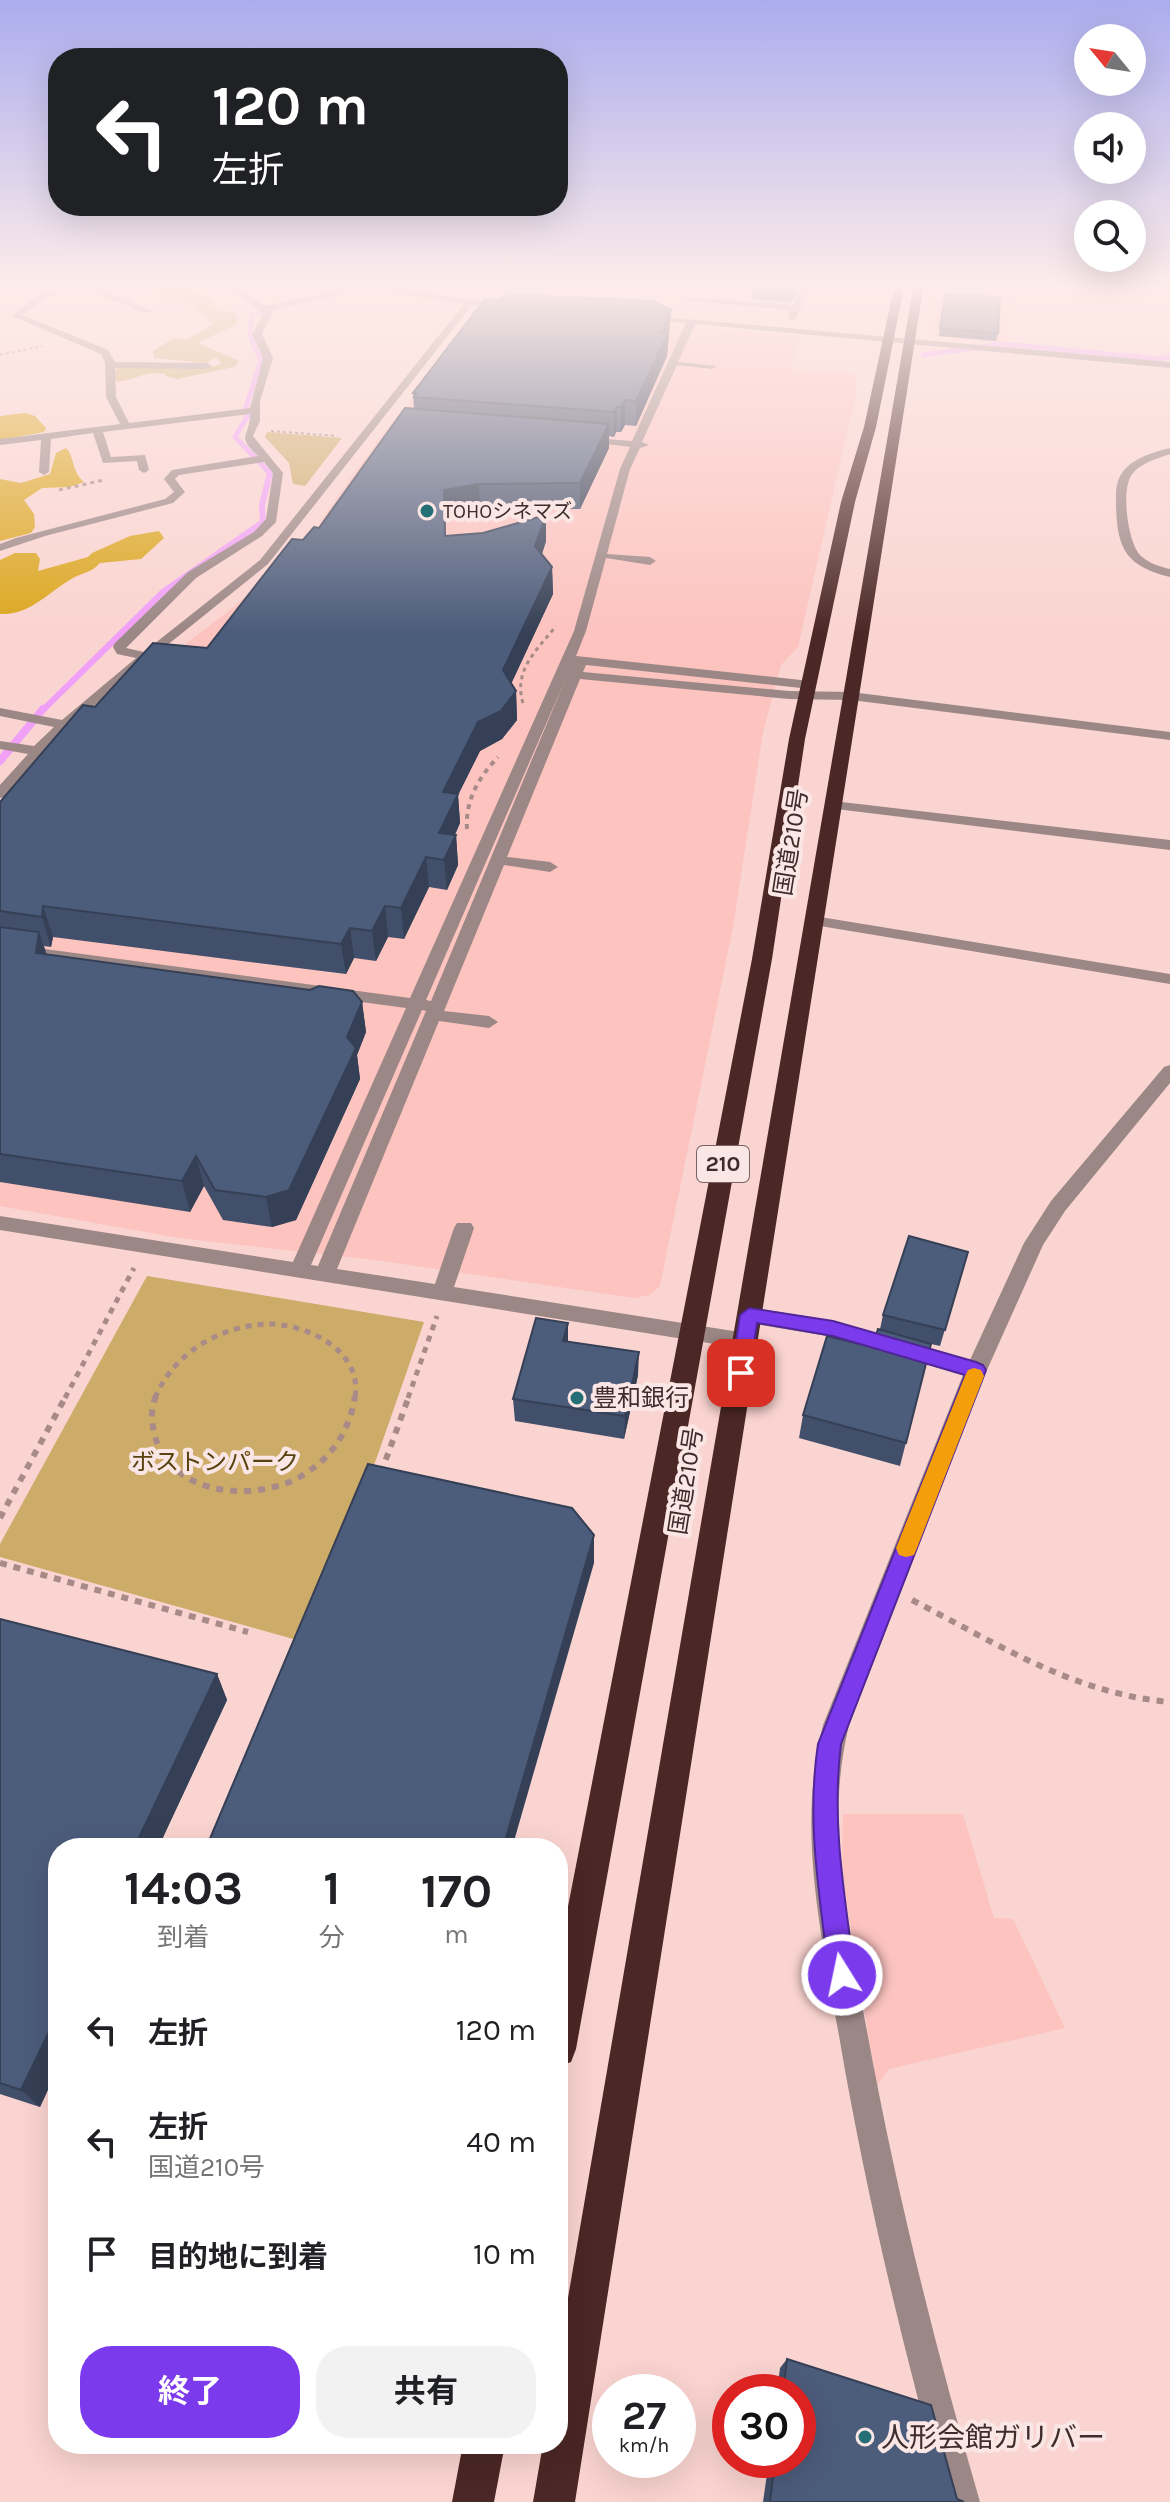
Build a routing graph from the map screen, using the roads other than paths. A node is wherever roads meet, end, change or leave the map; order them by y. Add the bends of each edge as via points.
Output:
1 (112, 400) edge
2 (258, 400) edge
3 (393, 400) edge
4 (660, 400) edge
5 (662, 400) edge
6 (879, 400) edge
7 (891, 400) edge
8 (255, 410) junction
9 (374, 424) junction
10 (389, 425) edge
11 (126, 426) junction
12 (97, 429) junction
13 (46, 435) junction
14 (573, 439) edge
15 (0, 442) edge
16 (639, 444) junction
17 (1170, 451) edge
18 (267, 458) junction
19 (144, 470) dead end
20 (44, 472) dead end
21 (288, 497) junction
22 (315, 499) junction
23 (0, 548) edge
24 (611, 557) junction
25 (650, 561) dead end
26 (1170, 573) edge
27 (144, 656) junction
28 (572, 667) junction
29 (808, 691) junction
30 (851, 696) junction
31 (0, 712) edge
32 (64, 725) junction
33 (1170, 736) edge
34 (0, 745) edge
35 (37, 751) junction
36 (0, 794) edge
37 (833, 805) junction
38 (1170, 845) edge
39 (498, 860) junction
40 (550, 867) dead end
41 (814, 921) junction
42 (0, 948) edge
43 (1170, 979) edge
44 (417, 1003) junction
45 (435, 1011) junction
46 (489, 1022) dead end
47 (1170, 1071) edge
48 (0, 1223) edge
49 (464, 1228) dead end
50 (299, 1270) junction
51 (325, 1274) junction
52 (442, 1293) junction
53 (749, 1315) junction
54 (692, 1333) junction
55 (746, 1341) junction
56 (976, 1370) junction
57 (568, 1996) edge
58 (568, 2417) edge
59 (482, 2454) edge
60 (562, 2454) edge
61 (473, 2502) edge
62 (554, 2502) edge
63 (963, 2502) edge

1 - 11 street
2 - 8 street
3 - 9 street
4 - 16 street
5 - 16 street
6 - 29 highway, 国道210号 / 210 via 848,502
7 - 30 highway, 国道210号 / 210
8 - 11 street
8 - 18 street via 248,440
9 - 10 street
9 - 22 street
11 - 12 street
12 - 13 street
12 - 19 street via 107,461 141,457
13 - 15 street
13 - 20 street
14 - 16 street
16 - 24 street
16 - 28 street
17 - 26 street via 1141,462 1125,476 1122,529 1140,563
18 - 21 street
18 - 23 street via 181,471 169,477 180,492 169,501 37,533
21 - 22 street
21 - 27 street via 267,526 192,575 119,647
22 - 27 street via 253,572
24 - 25 street
24 - 28 street
27 - 32 street
28 - 29 street
28 - 39 street
28 - 44 street
29 - 30 street
29 - 54 highway, 国道210号 / 210
30 - 33 street
30 - 37 highway, 国道210号 / 210
31 - 32 street
32 - 35 street
34 - 35 street
35 - 36 street
37 - 38 street
37 - 41 highway, 国道210号 / 210
39 - 40 street
39 - 45 street
41 - 43 street
41 - 53 highway, 国道210号 / 210
42 - 44 street
44 - 45 street
44 - 50 street
45 - 46 street
45 - 51 street
47 - 56 street via 1044,1224
48 - 50 street
49 - 52 street
50 - 51 street
51 - 52 street
52 - 54 street
53 - 55 highway, 国道210号 / 210
53 - 56 street via 833,1329
54 - 55 street
54 - 57 highway, 国道210号 / 210
55 - 58 highway, 国道210号 / 210
56 - 63 street via 830,1744 824,1798 826,1869 868,2130
59 - 61 highway
60 - 62 highway, 国道210号 / 210

